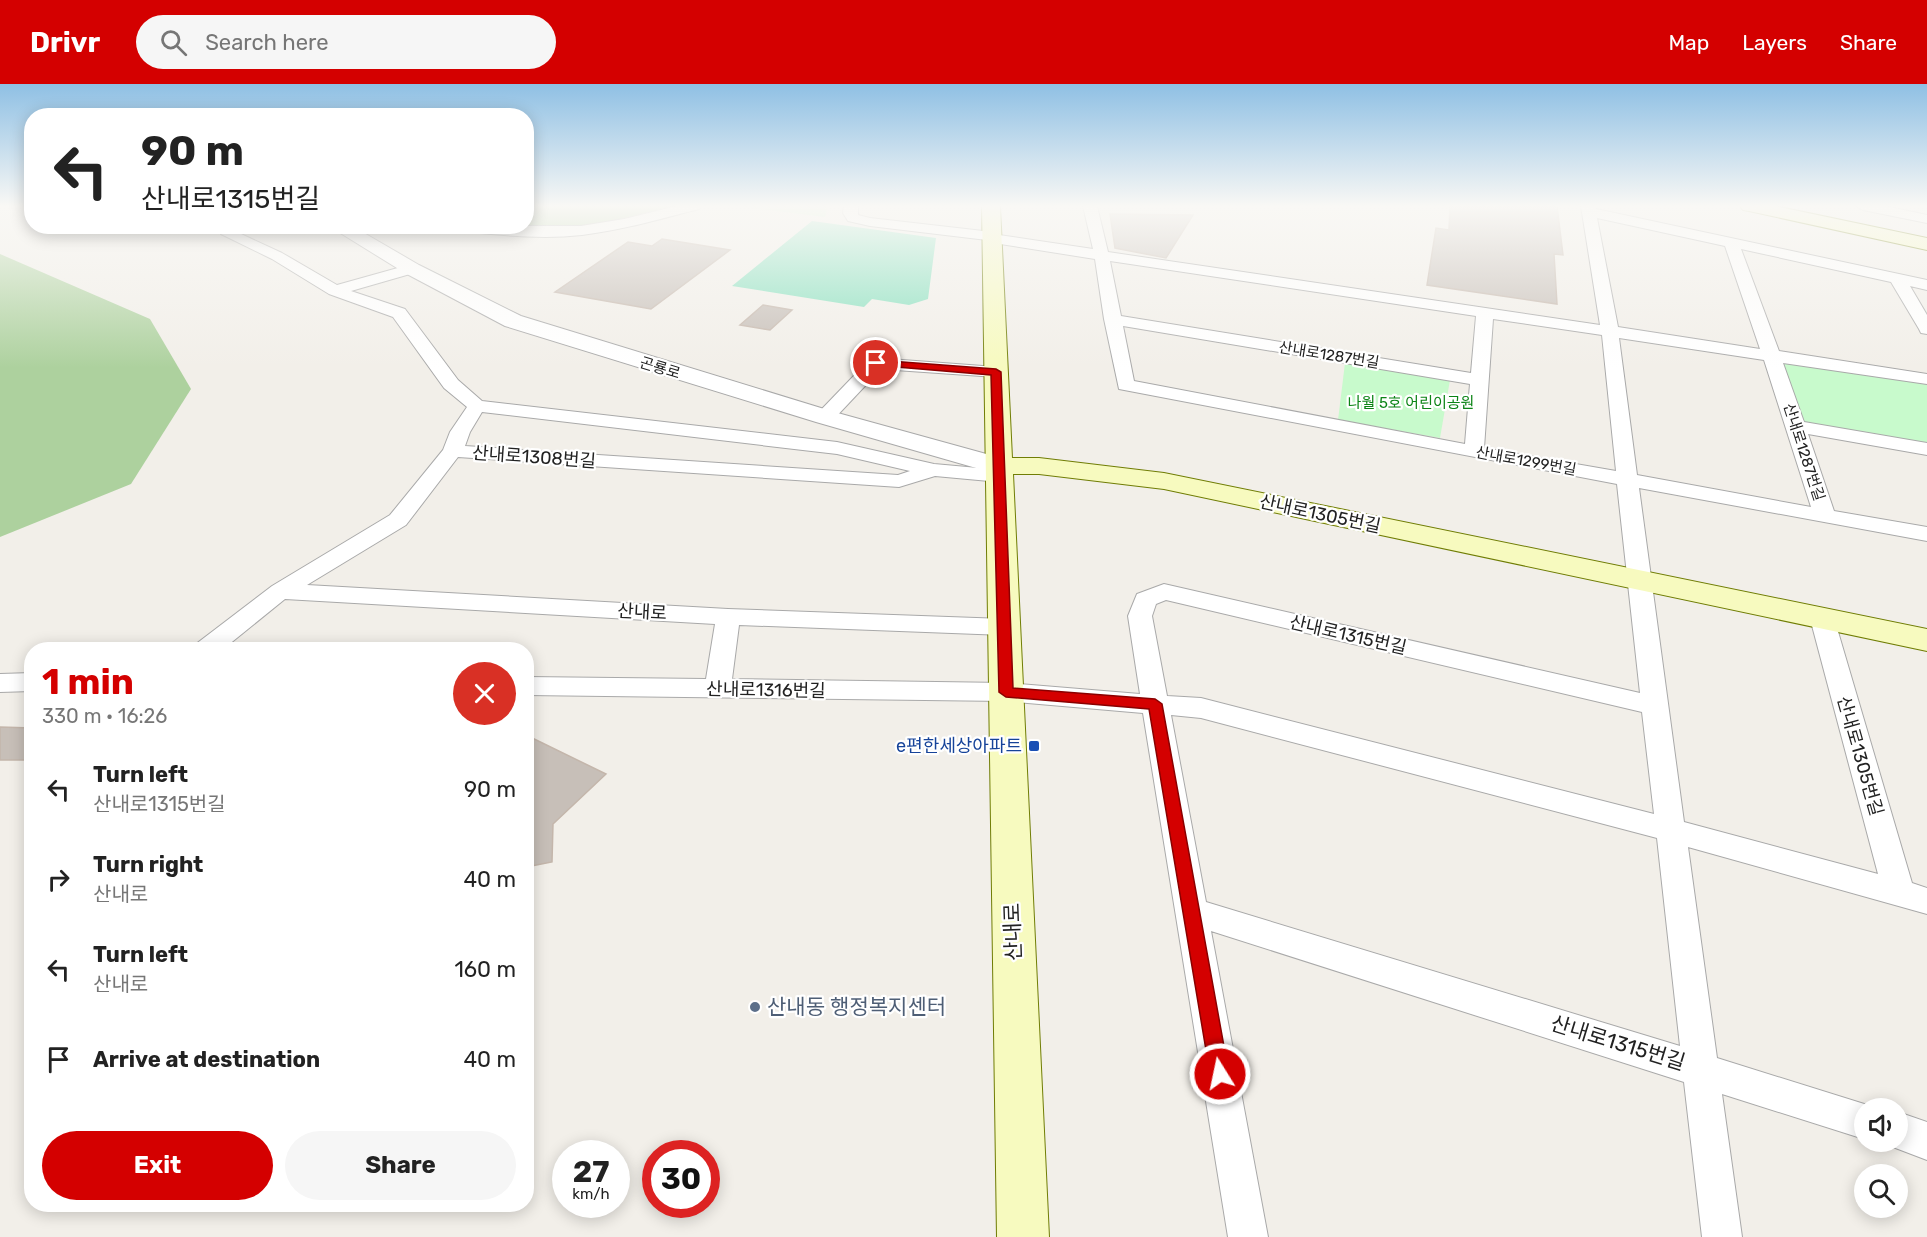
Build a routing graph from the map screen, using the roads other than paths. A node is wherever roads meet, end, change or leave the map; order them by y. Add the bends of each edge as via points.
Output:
1 (283, 260) edge
2 (397, 260) edge
3 (993, 260) edge
4 (1104, 260) edge
5 (1129, 260) edge
6 (1597, 260) edge
7 (1738, 260) edge
8 (1815, 260) edge
9 (412, 269) junction
10 (1897, 278) junction
11 (1927, 285) edge
12 (336, 291) junction
13 (1485, 313) junction
14 (1112, 319) junction
15 (1927, 329) edge
16 (1610, 331) junction
17 (1771, 356) junction
18 (996, 372) junction
19 (1927, 379) edge
20 (1480, 380) junction
21 (477, 406) junction
22 (825, 417) junction
23 (1796, 426) junction
24 (1927, 449) edge
25 (453, 451) junction
26 (1474, 452) junction
27 (934, 470) junction
28 (999, 471) junction
29 (1627, 478) junction
30 (1825, 515) junction
31 (1927, 534) edge
32 (1639, 580) junction
33 (280, 591) junction
34 (728, 617) junction
35 (1822, 618) junction
36 (1004, 627) junction
37 (1927, 640) edge
38 (214, 642) edge
39 (24, 682) edge
40 (0, 683) edge
41 (534, 686) edge
42 (717, 690) junction
43 (1006, 692) junction
44 (1155, 704) junction
45 (1656, 706) junction
46 (1671, 830) junction
47 (1899, 894) junction
48 (1927, 901) edge
49 (1191, 911) junction
50 (1701, 1068) junction
51 (1854, 1118) edge
52 (1908, 1134) edge
53 (1927, 1141) edge
54 (1023, 1237) edge
55 (1248, 1237) edge
56 (1722, 1237) edge

1 - 12 street
2 - 9 street, 곤룡로
3 - 18 main road, 산내로
4 - 14 street
5 - 13 street
6 - 16 street
7 - 17 street, 산내로1287번길
8 - 10 street
9 - 12 street
9 - 22 street, 곤룡로 via 513,321
10 - 11 street
10 - 15 street
12 - 21 street via 399,313 451,384
13 - 16 street
13 - 20 street
14 - 20 street, 산내로1287번길
14 - 26 street, 산내로1299번길 via 1126,385
16 - 17 street
16 - 29 street
17 - 19 street
17 - 23 street, 산내로1287번길
18 - 22 street via 876,363
18 - 28 main road, 산내로
20 - 26 street
21 - 25 street
21 - 27 street, 산내로1308번길 via 837,448
22 - 28 street, 곤룡로
23 - 24 street
23 - 30 street, 산내로1287번길
25 - 27 street, 산내로1308번길 via 898,481
25 - 33 street, 산내로1308번길 via 398,520
26 - 29 street, 산내로1299번길
27 - 28 street, 산내로1308번길
28 - 32 main road, 산내로1305번길 via 1039,466 1164,481
28 - 36 main road, 산내로
29 - 30 street, 산내로1299번길
29 - 32 street
30 - 31 street, 산내로1299번길
32 - 35 main road, 산내로1305번길
32 - 45 street
33 - 34 street, 산내로
33 - 38 street, 산내로1308번길
34 - 36 street, 산내로
34 - 42 street
35 - 37 main road, 산내로1305번길
35 - 47 street, 산내로1305번길
36 - 43 main road, 산내로
39 - 40 street
41 - 42 street, 산내로1316번길
42 - 43 street, 산내로1316번길
43 - 44 street
43 - 54 main road, 산내로
44 - 45 street, 산내로1315번길 via 1140,616 1145,599 1164,592
44 - 46 street via 1201,708
44 - 49 street, 산내로1315번길
45 - 46 street
46 - 47 street
46 - 50 street, 산내로1315번길
47 - 48 street
49 - 50 street, 산내로1315번길
49 - 55 street, 산내로1315번길
50 - 51 street, 산내로1315번길
50 - 56 street, 산내로1315번길
52 - 53 street

